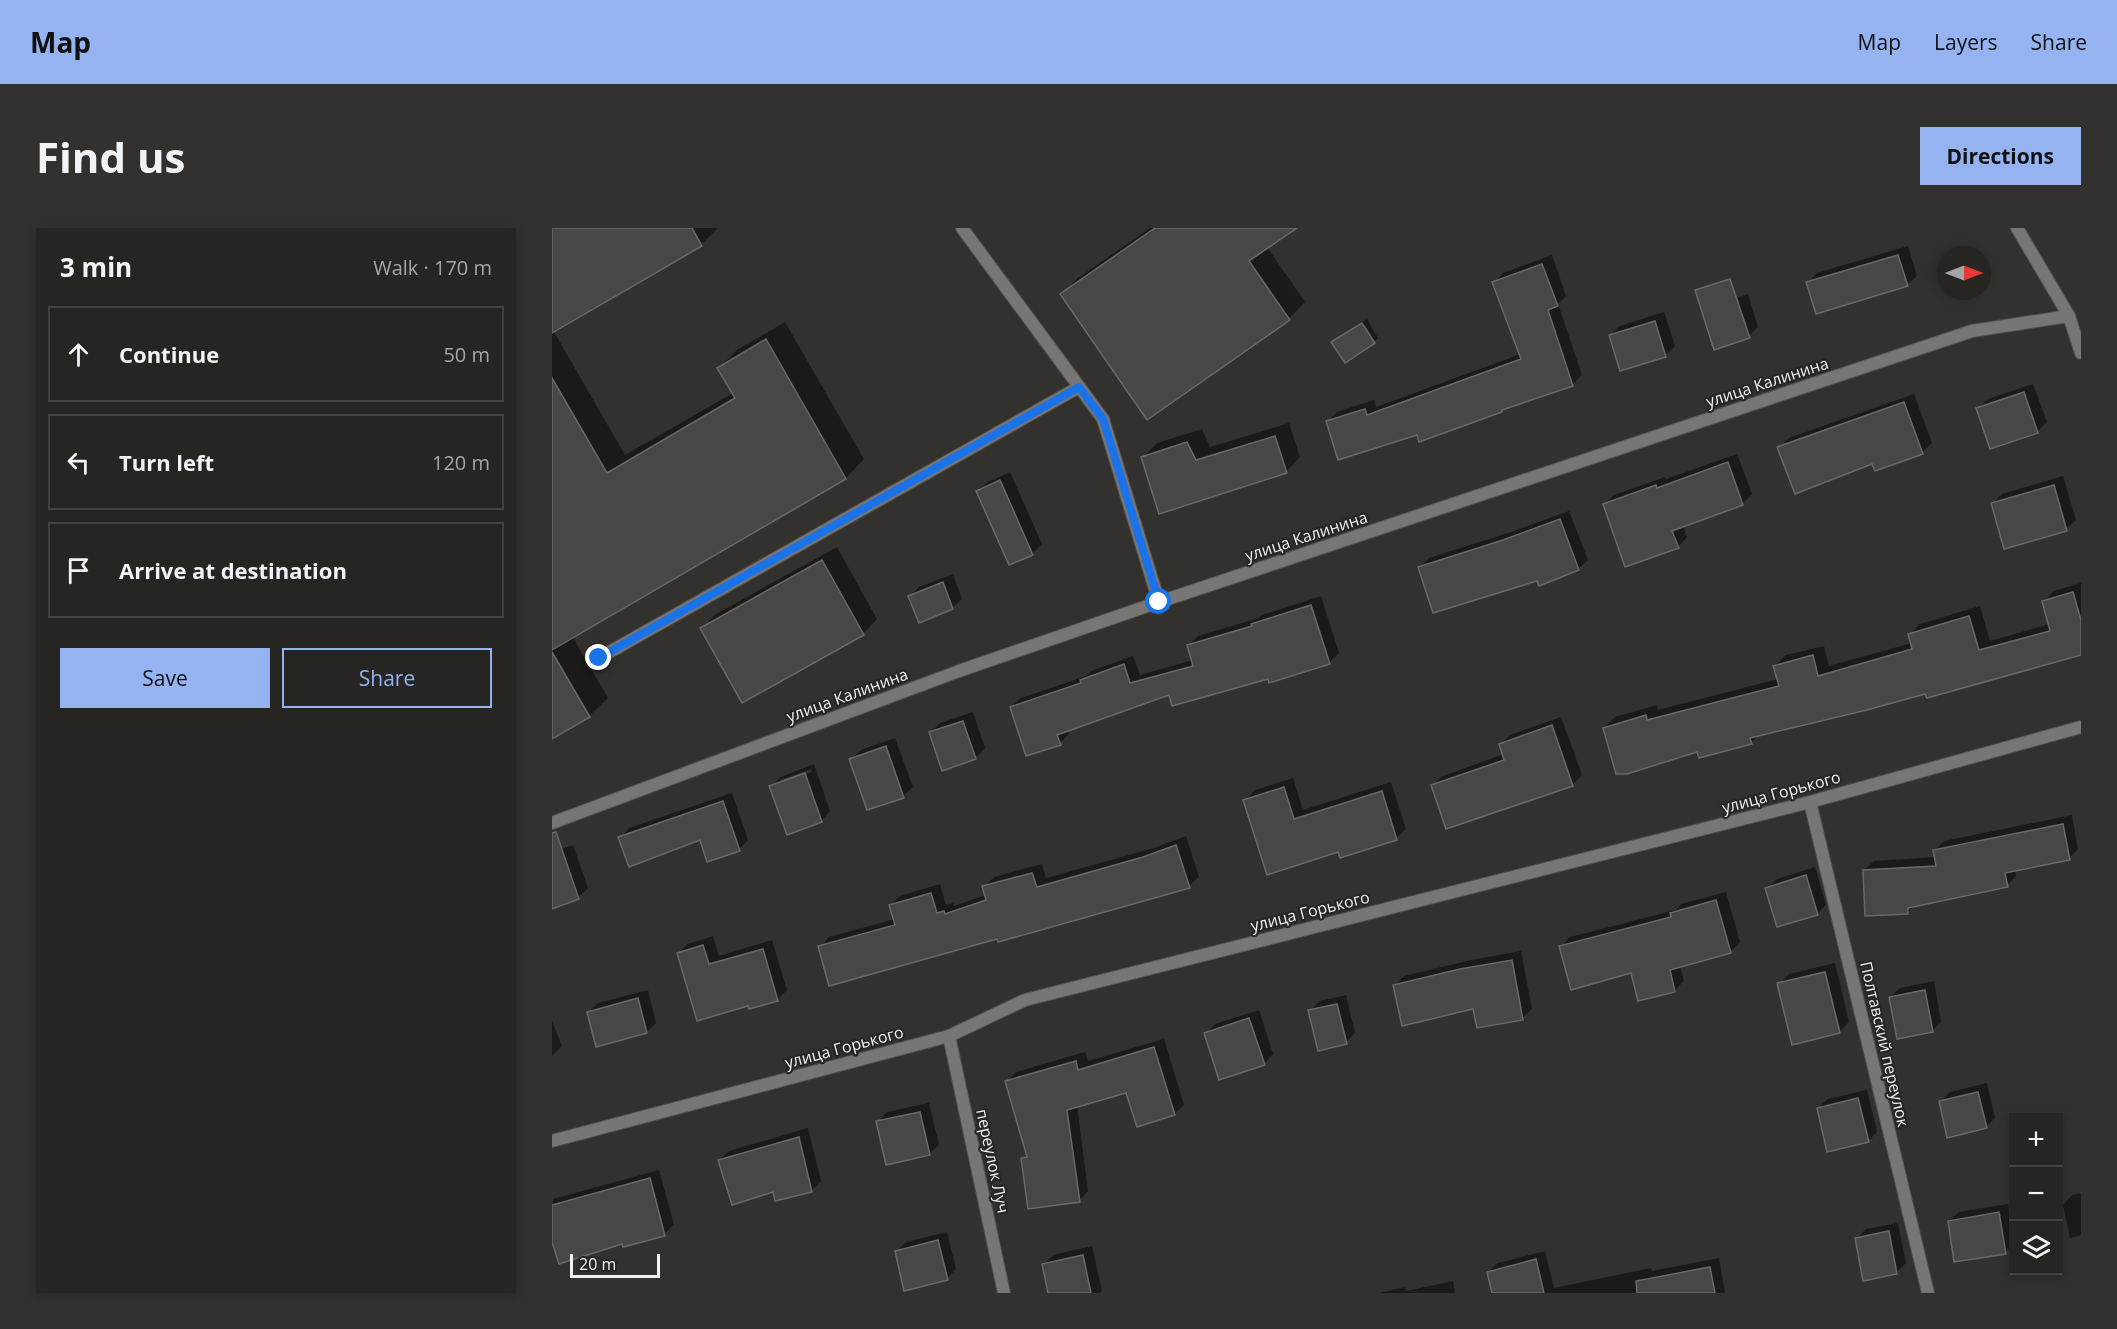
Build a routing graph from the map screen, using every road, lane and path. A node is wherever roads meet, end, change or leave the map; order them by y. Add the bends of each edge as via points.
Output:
1 (962, 228) edge
2 (2017, 228) edge
3 (2075, 315) edge
4 (2081, 353) edge
5 (1079, 387) junction
6 (1159, 602) junction
7 (599, 658) dead end
8 (2081, 727) edge
9 (1810, 802) junction
10 (552, 823) edge
11 (949, 1036) junction
12 (552, 1141) edge
13 (1004, 1293) edge
14 (1928, 1293) edge

1 - 5 street
2 - 3 street
3 - 4 street
3 - 6 street, улица Калинина via 1972,331
5 - 6 street via 1103,419
5 - 7 street
6 - 10 street, улица Калинина via 959,671
8 - 9 street, улица Горького
9 - 11 street, улица Горького via 1025,1000
9 - 14 street, Полтавский переулок
11 - 12 street, улица Горького
11 - 13 street, переулок Луч

